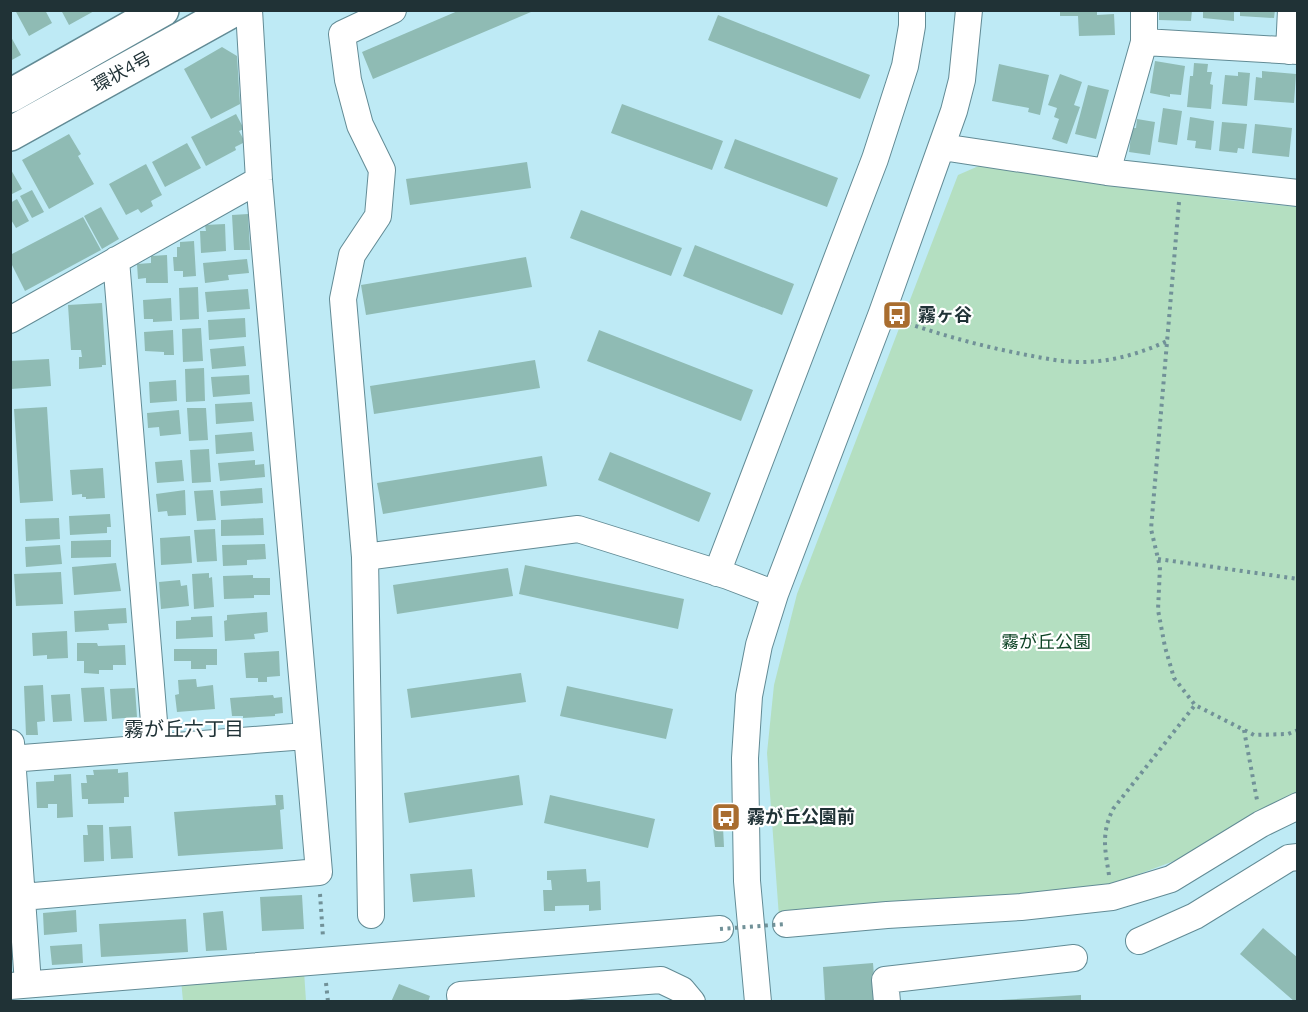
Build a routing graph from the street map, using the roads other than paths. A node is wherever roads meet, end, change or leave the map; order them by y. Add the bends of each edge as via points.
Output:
1 (162, 10) edge
2 (233, 10) edge
3 (249, 10) edge
4 (393, 10) edge
5 (912, 10) edge
6 (969, 10) edge
7 (1144, 10) edge
8 (1291, 10) edge
9 (1144, 42) junction
10 (1293, 51) edge
11 (10, 96) edge
12 (10, 134) edge
13 (942, 147) junction
14 (1107, 172) junction
15 (259, 180) junction
16 (1298, 193) edge
17 (116, 260) junction
18 (10, 320) edge
19 (365, 557) junction
20 (717, 573) junction
21 (775, 594) junction
22 (306, 736) junction
23 (156, 746) junction
24 (11, 754) edge
25 (1298, 806) edge
26 (1298, 857) edge
27 (16, 898) edge
28 (371, 915) dead end
29 (786, 924) road end
30 (720, 930) road end
31 (1139, 941) dead end
32 (1074, 958) dead end
33 (19, 985) edge
34 (461, 1002) edge
35 (692, 1002) edge
36 (758, 1002) edge
37 (887, 1002) edge

1 - 11 main road, 環状4号
2 - 12 main road, 環状4号
3 - 15 street
4 - 19 street via 342,34 348,80 360,125 382,170 378,216 352,255 343,299
5 - 20 street via 905,66 874,159
6 - 13 street via 962,80
7 - 9 street
8 - 10 street
9 - 10 street
9 - 14 street
13 - 14 street
13 - 21 street
14 - 16 street
15 - 17 street
15 - 22 street
17 - 18 street
17 - 23 street
19 - 20 street via 578,529
19 - 28 street
20 - 21 street
21 - 36 street via 749,696 745,758 747,881
22 - 23 street
22 - 27 street via 319,872
23 - 24 street
24 - 27 street
25 - 29 street via 1171,879 1112,897
26 - 31 street via 1289,858 1195,916
27 - 33 street
30 - 33 street
32 - 37 street via 885,980
34 - 35 street via 460,995 661,980 682,990

